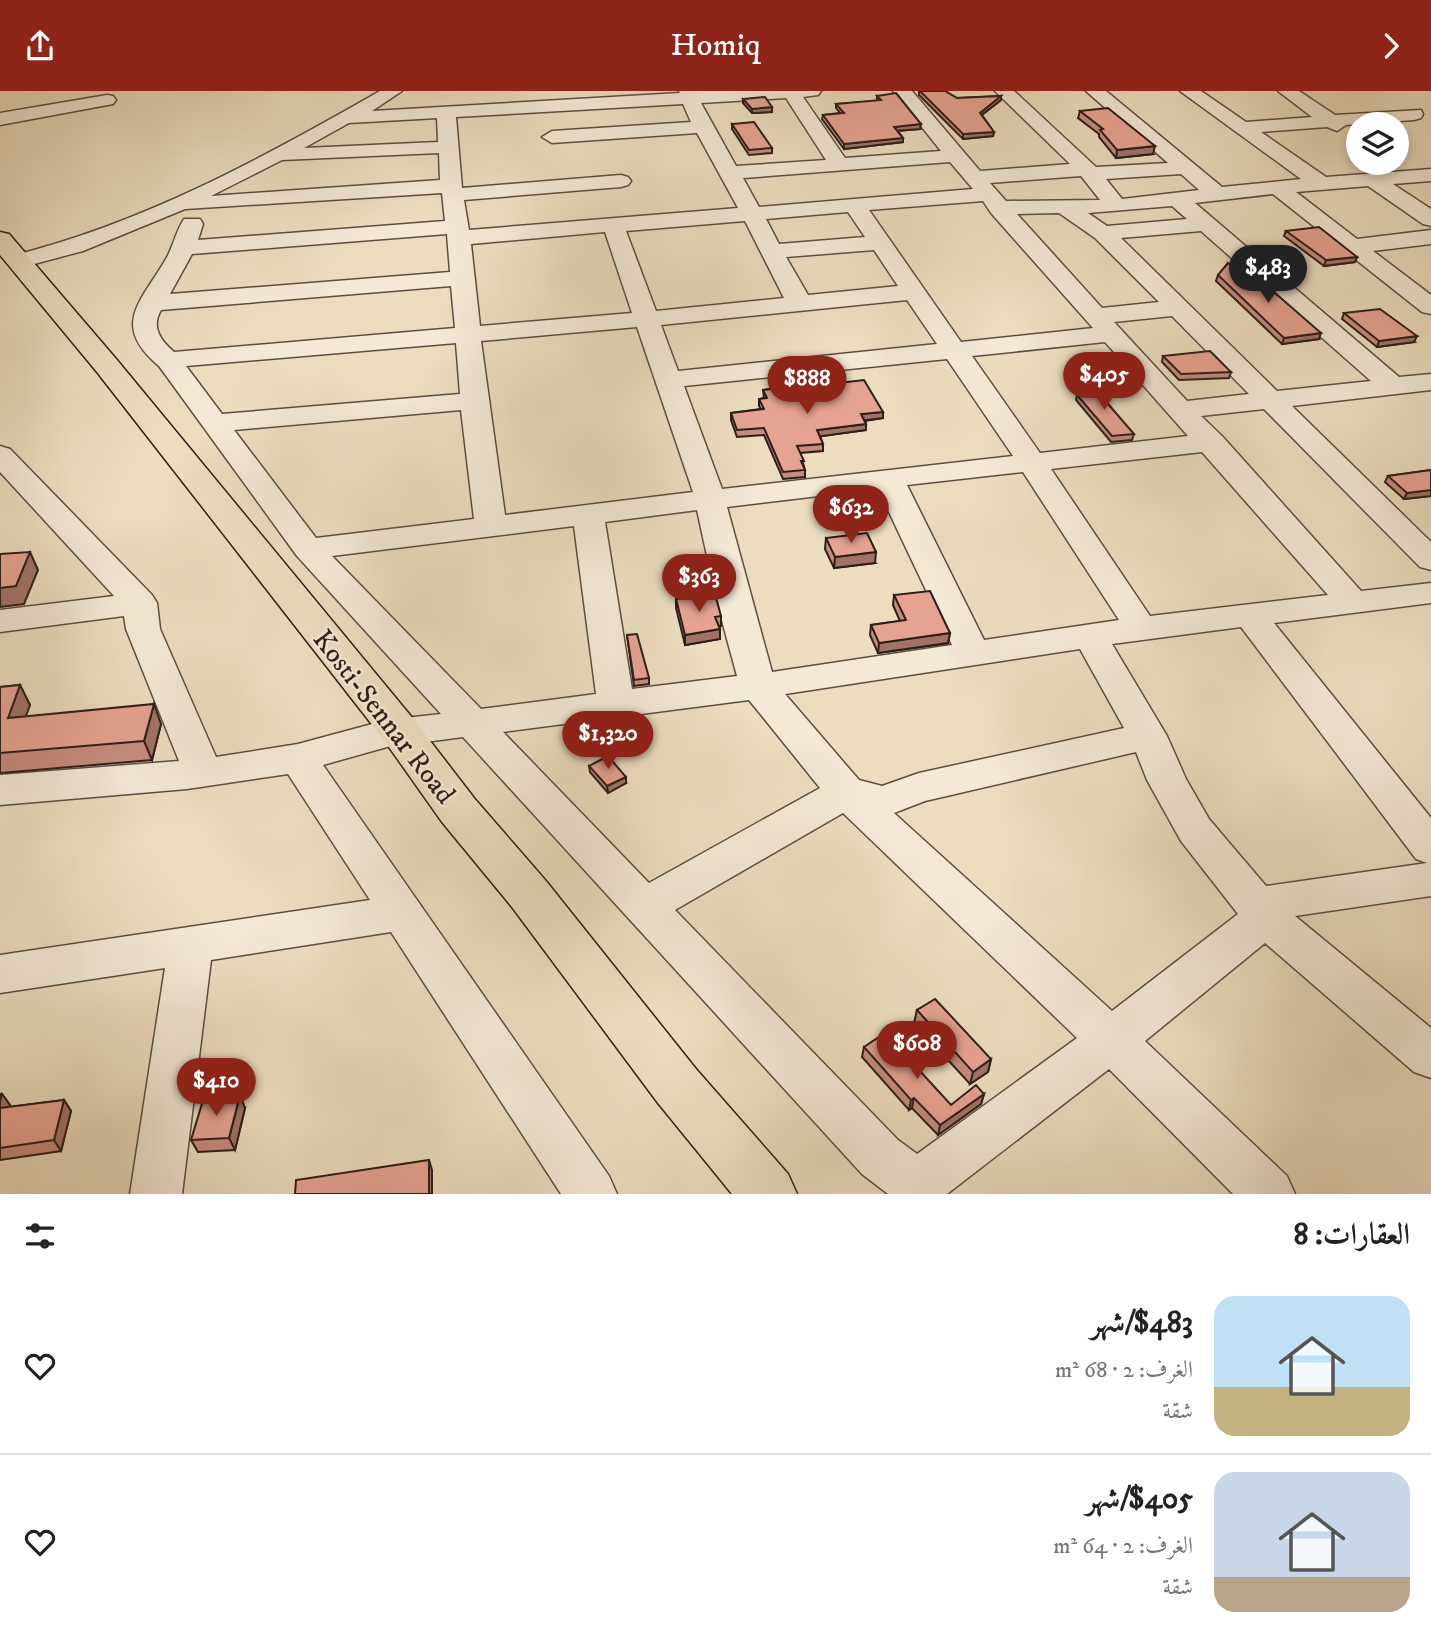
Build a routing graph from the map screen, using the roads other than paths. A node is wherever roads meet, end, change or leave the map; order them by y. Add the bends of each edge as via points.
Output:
1 (393, 91) edge
2 (811, 91) edge
3 (902, 91) edge
4 (1004, 91) edge
5 (1095, 91) edge
6 (1189, 91) edge
7 (1287, 91) edge
8 (790, 92) edge
9 (689, 94) edge
10 (1385, 97) dead end
11 (107, 100) dead end
12 (545, 106) junction
13 (446, 113) junction
14 (1414, 114) junction
15 (346, 118) junction
16 (0, 119) edge
17 (1331, 121) junction
18 (1431, 125) edge
19 (704, 127) junction
20 (1242, 128) junction
21 (1346, 130) edge
22 (606, 134) junction
23 (552, 137) junction
24 (447, 147) junction
25 (275, 156) junction
26 (954, 156) junction
27 (839, 164) junction
28 (1185, 168) junction
29 (1089, 172) junction
30 (730, 173) junction
31 (1424, 175) edge
32 (1373, 180) junction
33 (621, 181) junction
34 (1322, 184) junction
35 (564, 185) junction
36 (1277, 187) junction
37 (451, 190) junction
38 (987, 194) junction
39 (1218, 195) junction
40 (1177, 199) junction
41 (199, 204) junction
42 (1421, 204) edge
43 (175, 205) junction
44 (854, 205) junction
45 (1116, 205) junction
46 (1065, 207) junction
47 (751, 213) junction
48 (1431, 219) edge
49 (624, 223) junction
50 (1206, 224) junction
51 (458, 233) junction
52 (1103, 233) junction
53 (1431, 237) edge
54 (881, 243) junction
55 (1353, 246) junction
56 (184, 248) junction
57 (10, 250) edge
58 (773, 251) junction
59 (462, 278) junction
60 (914, 292) junction
61 (151, 303) junction
62 (800, 304) junction
63 (1431, 307) edge
64 (1178, 308) junction
65 (647, 319) junction
66 (1103, 325) junction
67 (468, 333) junction
68 (953, 350) junction
69 (168, 360) junction
70 (667, 380) junction
71 (1418, 387) edge
72 (1271, 399) junction
73 (474, 401) junction
74 (1178, 410) junction
75 (217, 423) junction
76 (1212, 442) junction
77 (0, 455) edge
78 (1031, 461) junction
79 (888, 478) junction
80 (710, 499) junction
81 (588, 515) junction
82 (491, 526) junction
83 (308, 549) junction
84 (1431, 561) edge
85 (1352, 601) junction
86 (140, 603) junction
87 (1423, 603) edge
88 (1250, 615) junction
89 (0, 621) edge
90 (1141, 628) junction
91 (1090, 636) junction
92 (973, 653) junction
93 (758, 686) junction
94 (615, 703) junction
95 (473, 723) junction
96 (399, 730) junction
97 (1148, 736) junction
98 (298, 758) junction
99 (203, 771) junction
100 (0, 790) edge
101 (846, 792) junction
102 (1431, 848) edge
103 (1431, 879) edge
104 (643, 907) junction
105 (403, 913) junction
106 (1266, 916) junction
107 (191, 944) junction
108 (0, 974) edge
109 (1111, 1040) junction
110 (1431, 1057) edge
111 (156, 1194) edge
112 (591, 1194) edge
113 (768, 1194) edge
114 (1269, 1194) edge

1 - 15 street
2 - 8 street
3 - 26 street
4 - 29 street
5 - 28 street
6 - 20 street
7 - 17 street
8 - 9 street via 741,97
8 - 27 street
9 - 12 street
9 - 19 street
10 - 14 street
11 - 16 street
12 - 13 street
12 - 23 street
13 - 15 street
13 - 24 street
14 - 17 street
14 - 18 street
15 - 25 street
17 - 20 street
17 - 21 street
19 - 22 street
19 - 30 street
20 - 34 street
22 - 23 street
22 - 33 street
23 - 35 street
24 - 25 street
24 - 37 street
25 - 43 street
26 - 27 street
26 - 38 street
27 - 30 street
28 - 29 street
28 - 39 street
29 - 38 street
29 - 45 street
30 - 47 street
31 - 32 street
32 - 34 street
32 - 42 street
33 - 35 street
33 - 49 street
34 - 36 street
35 - 37 street
36 - 39 street
36 - 55 street
37 - 41 street
37 - 51 street
38 - 44 street
38 - 46 street
38 - 66 street
39 - 40 street
40 - 45 street
40 - 50 street
41 - 43 street
41 - 56 street
42 - 48 street
43 - 57 street via 99,237
44 - 47 street
44 - 54 street
45 - 46 street
46 - 52 street
47 - 49 street
47 - 58 street
49 - 51 street
49 - 65 street
50 - 52 street
50 - 71 street
51 - 56 street
51 - 59 street
52 - 64 street
53 - 55 street
54 - 58 street
54 - 60 street
55 - 63 street
56 - 61 street
57 - 96 highway, Kosti-Sennar Road
58 - 62 street
59 - 61 street
59 - 67 street
60 - 62 street
60 - 68 street
61 - 69 street via 145,316 145,335
62 - 65 street
64 - 66 street
64 - 72 street
65 - 67 street
65 - 70 street
66 - 68 street
66 - 74 street
67 - 69 street
67 - 73 street
68 - 70 street
68 - 78 street
69 - 75 street
70 - 80 street
71 - 72 street
72 - 74 street
72 - 84 street
73 - 75 street
73 - 82 street
74 - 76 street
75 - 83 street
76 - 78 street
76 - 85 street
77 - 86 street
78 - 79 street
78 - 90 street
79 - 80 street
79 - 92 street
80 - 81 street
80 - 93 street
81 - 82 street
81 - 94 street
82 - 83 street
83 - 95 street
85 - 87 street
85 - 88 street
86 - 89 street
86 - 99 street via 143,629
88 - 90 street
88 - 102 street
90 - 91 street
91 - 92 street
91 - 97 street
92 - 93 street
93 - 94 street
93 - 101 street
94 - 95 street
95 - 96 street
95 - 104 street
96 - 98 street
96 - 113 highway, Kosti-Sennar Road via 677,1086
97 - 101 street via 919,788 883,801
97 - 106 street via 1195,830
98 - 99 street
98 - 105 street
99 - 100 street
101 - 104 street
101 - 109 street
103 - 106 street via 1267,903
104 - 109 street via 880,1157 911,1180 929,1176
105 - 107 street
105 - 112 street
106 - 109 street
106 - 110 street
107 - 108 street
107 - 111 street
109 - 114 street

